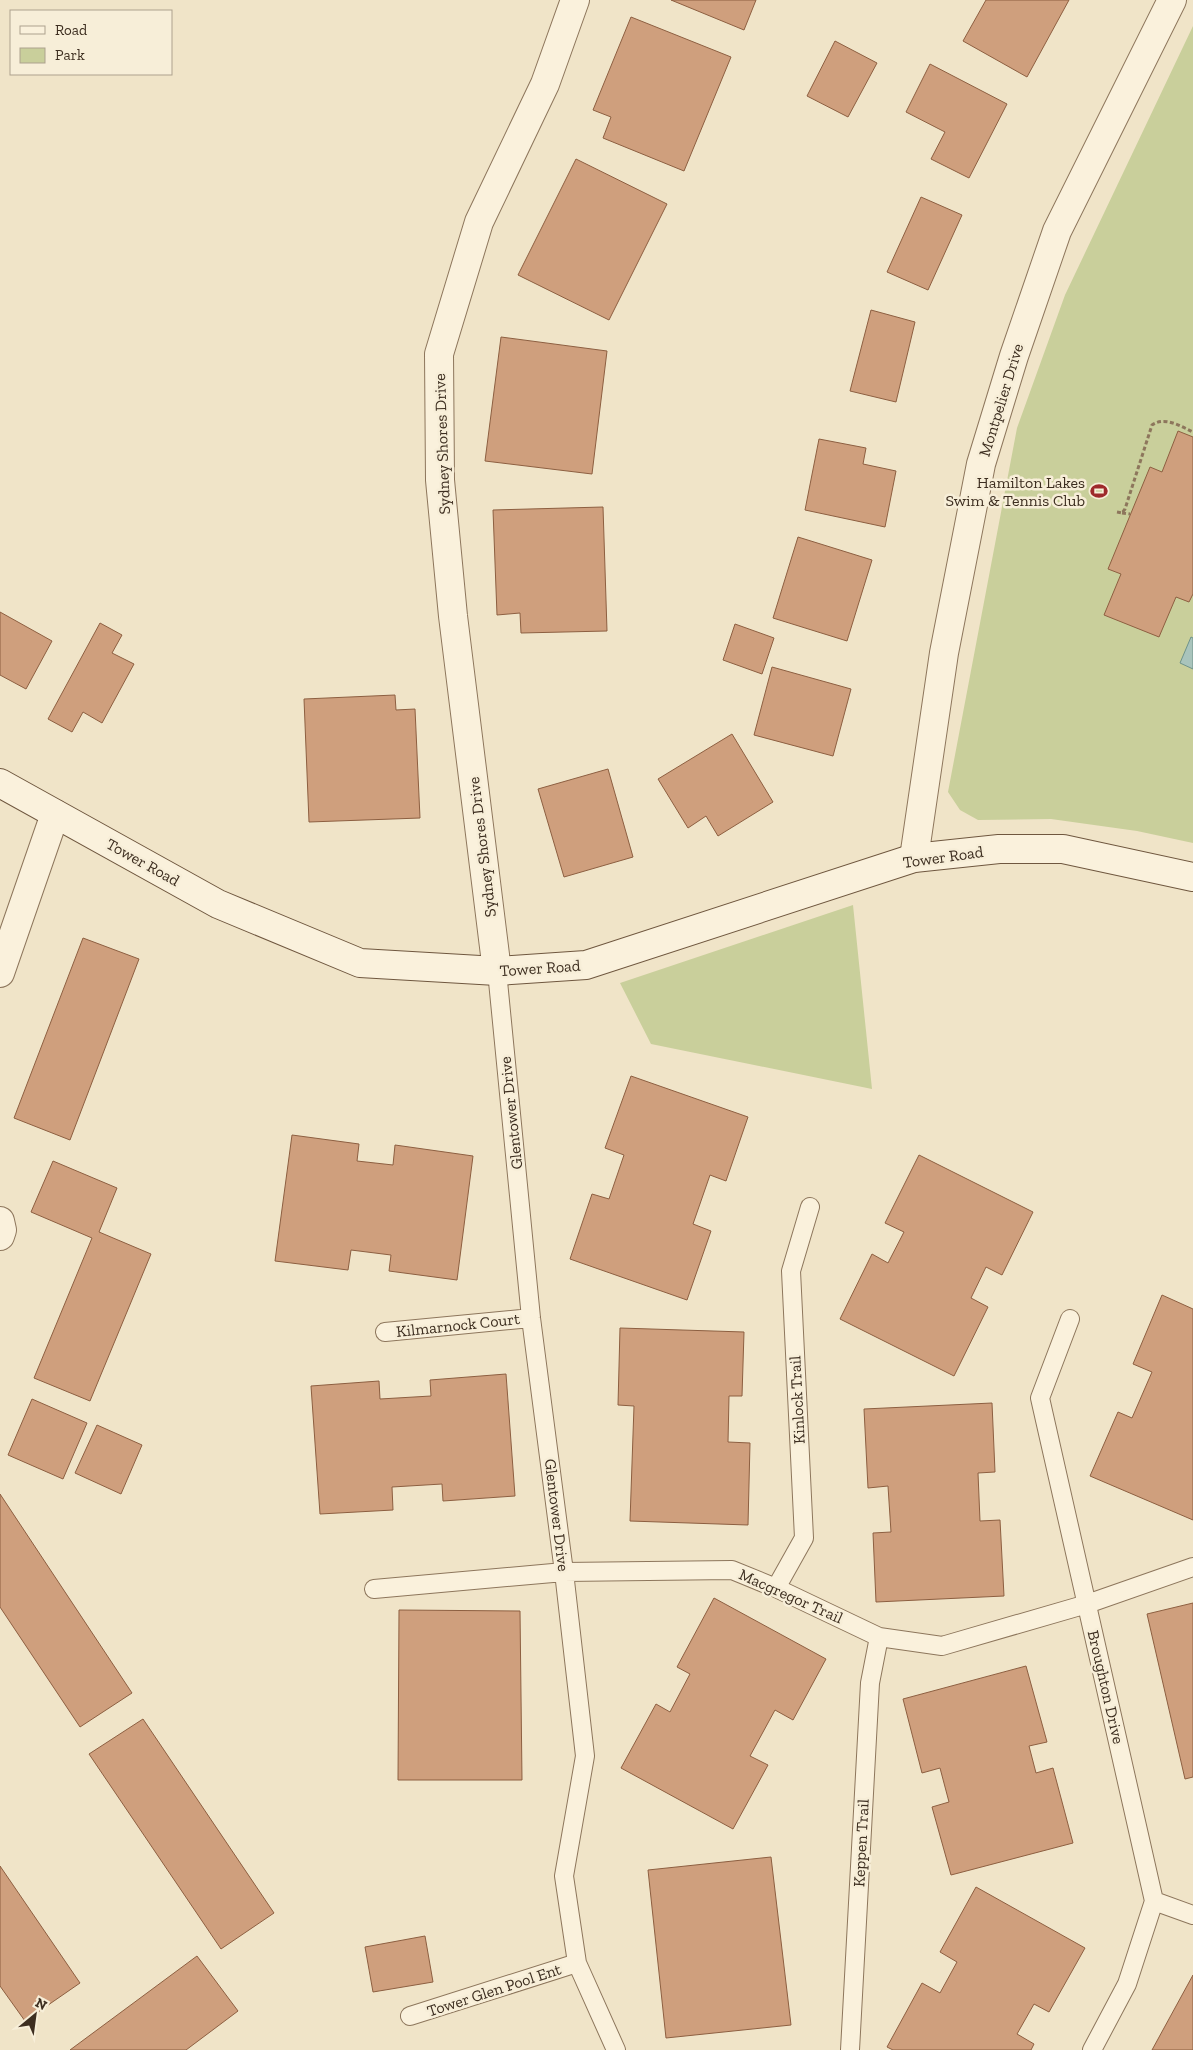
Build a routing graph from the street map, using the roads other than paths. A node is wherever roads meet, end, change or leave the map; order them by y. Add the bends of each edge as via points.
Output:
1 (575, 0) edge
2 (1172, 0) edge
3 (0, 783) edge
4 (55, 814) junction
5 (914, 858) junction
6 (1193, 877) edge
7 (497, 971) junction
8 (0, 973) edge
9 (810, 1207) dead end
10 (0, 1221) edge
11 (0, 1236) edge
12 (531, 1318) junction
13 (1070, 1319) dead end
14 (385, 1332) dead end
15 (1193, 1567) edge
16 (564, 1572) junction
17 (776, 1588) junction
18 (374, 1589) dead end
19 (1087, 1604) junction
20 (879, 1637) junction
21 (1154, 1900) junction
22 (1193, 1915) edge
23 (577, 1963) junction
24 (410, 2016) dead end
25 (616, 2050) edge
26 (850, 2050) edge
27 (1092, 2050) edge

1 - 7 street, Sydney Shores Drive via 545,84 479,222 440,354 440,480 454,626
2 - 5 street, Montpelier Drive via 1057,231 981,464 944,654
3 - 4 street, Tower Road
4 - 7 street, Tower Road via 218,904 360,963
4 - 8 street
5 - 6 street, Tower Road via 1000,849 1063,849
5 - 7 street, Tower Road via 586,966
7 - 12 lane, Glentower Drive
9 - 17 lane, Kinlock Trail via 792,1271 804,1538
10 - 11 street
12 - 14 lane, Kilmarnock Court
12 - 16 lane, Glentower Drive
13 - 19 lane, Broughton Drive via 1040,1398
15 - 19 lane, Macgregor Trail
16 - 17 lane, Macgregor Trail via 732,1570
16 - 18 lane, Macgregor Trail
16 - 23 lane, Glentower Drive via 585,1756 564,1876
17 - 20 lane, Macgregor Trail
19 - 20 lane, Macgregor Trail via 942,1646
19 - 21 lane, Broughton Drive
20 - 26 lane, Keppen Trail via 870,1683
21 - 22 lane
21 - 27 lane, Broughton Drive via 1128,1984
23 - 24 lane, Tower Glen Pool Ent
23 - 25 lane, Glentower Drive

